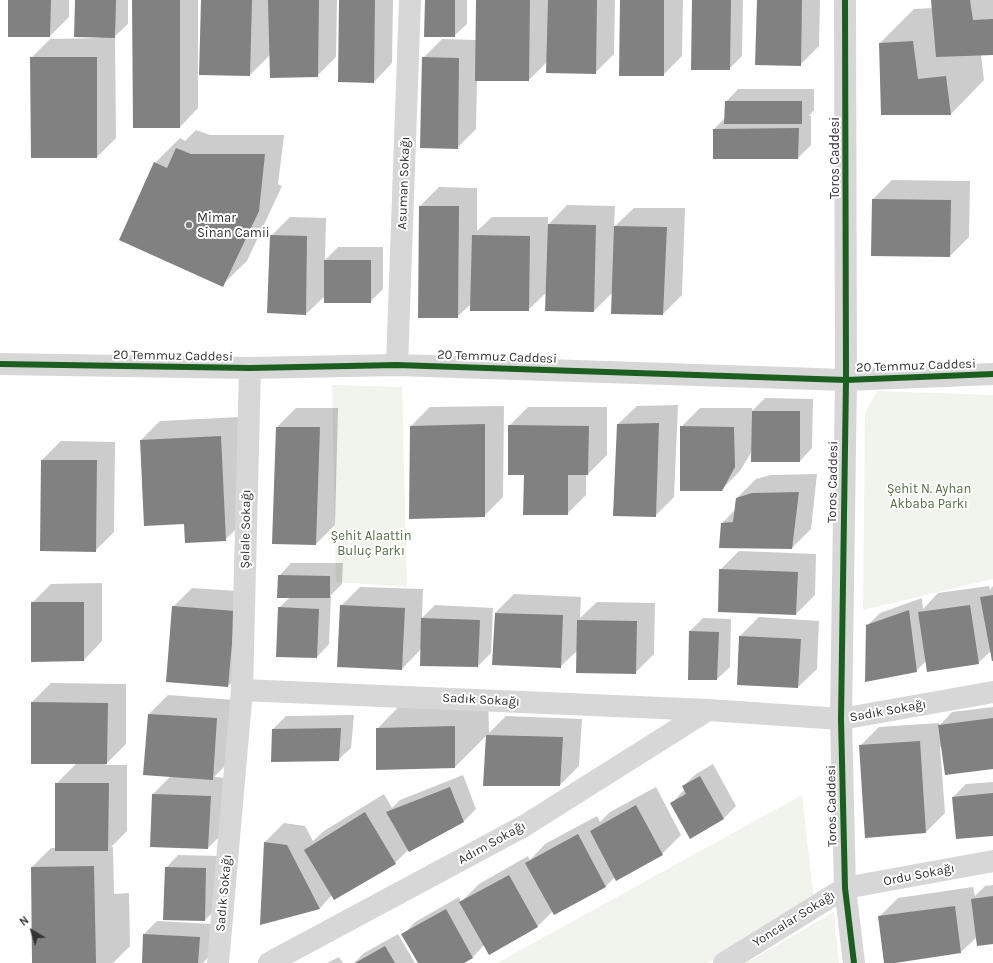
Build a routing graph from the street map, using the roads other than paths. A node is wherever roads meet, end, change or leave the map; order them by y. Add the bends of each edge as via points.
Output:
1 (410, 0) edge
2 (845, 0) edge
3 (0, 364) edge
4 (397, 365) junction
5 (250, 368) junction
6 (993, 374) edge
7 (846, 380) junction
8 (242, 690) junction
9 (993, 692) edge
10 (708, 710) junction
11 (841, 719) junction
12 (993, 861) edge
13 (845, 888) junction
14 (218, 963) edge
15 (269, 963) edge
16 (724, 963) edge
17 (854, 963) edge

1 - 4 street, Asuman Sokağı
2 - 7 street, Toros Caddesi
3 - 5 street, 20 Temmuz Caddesi
4 - 5 street, 20 Temmuz Caddesi
4 - 7 street, 20 Temmuz Caddesi
5 - 8 street, Şelale Sokağı
6 - 7 street, 20 Temmuz Caddesi
7 - 11 street, Toros Caddesi
8 - 10 street, Sadık Sokağı
8 - 14 street, Sadık Sokağı
9 - 11 street, Sadık Sokağı
10 - 11 street, Sadık Sokağı
10 - 15 street, Adım Sokağı via 524,826
11 - 13 street, Toros Caddesi
12 - 13 street, Ordu Sokağı
13 - 16 street, Yoncalar Sokağı
13 - 17 street, Toros Caddesi

